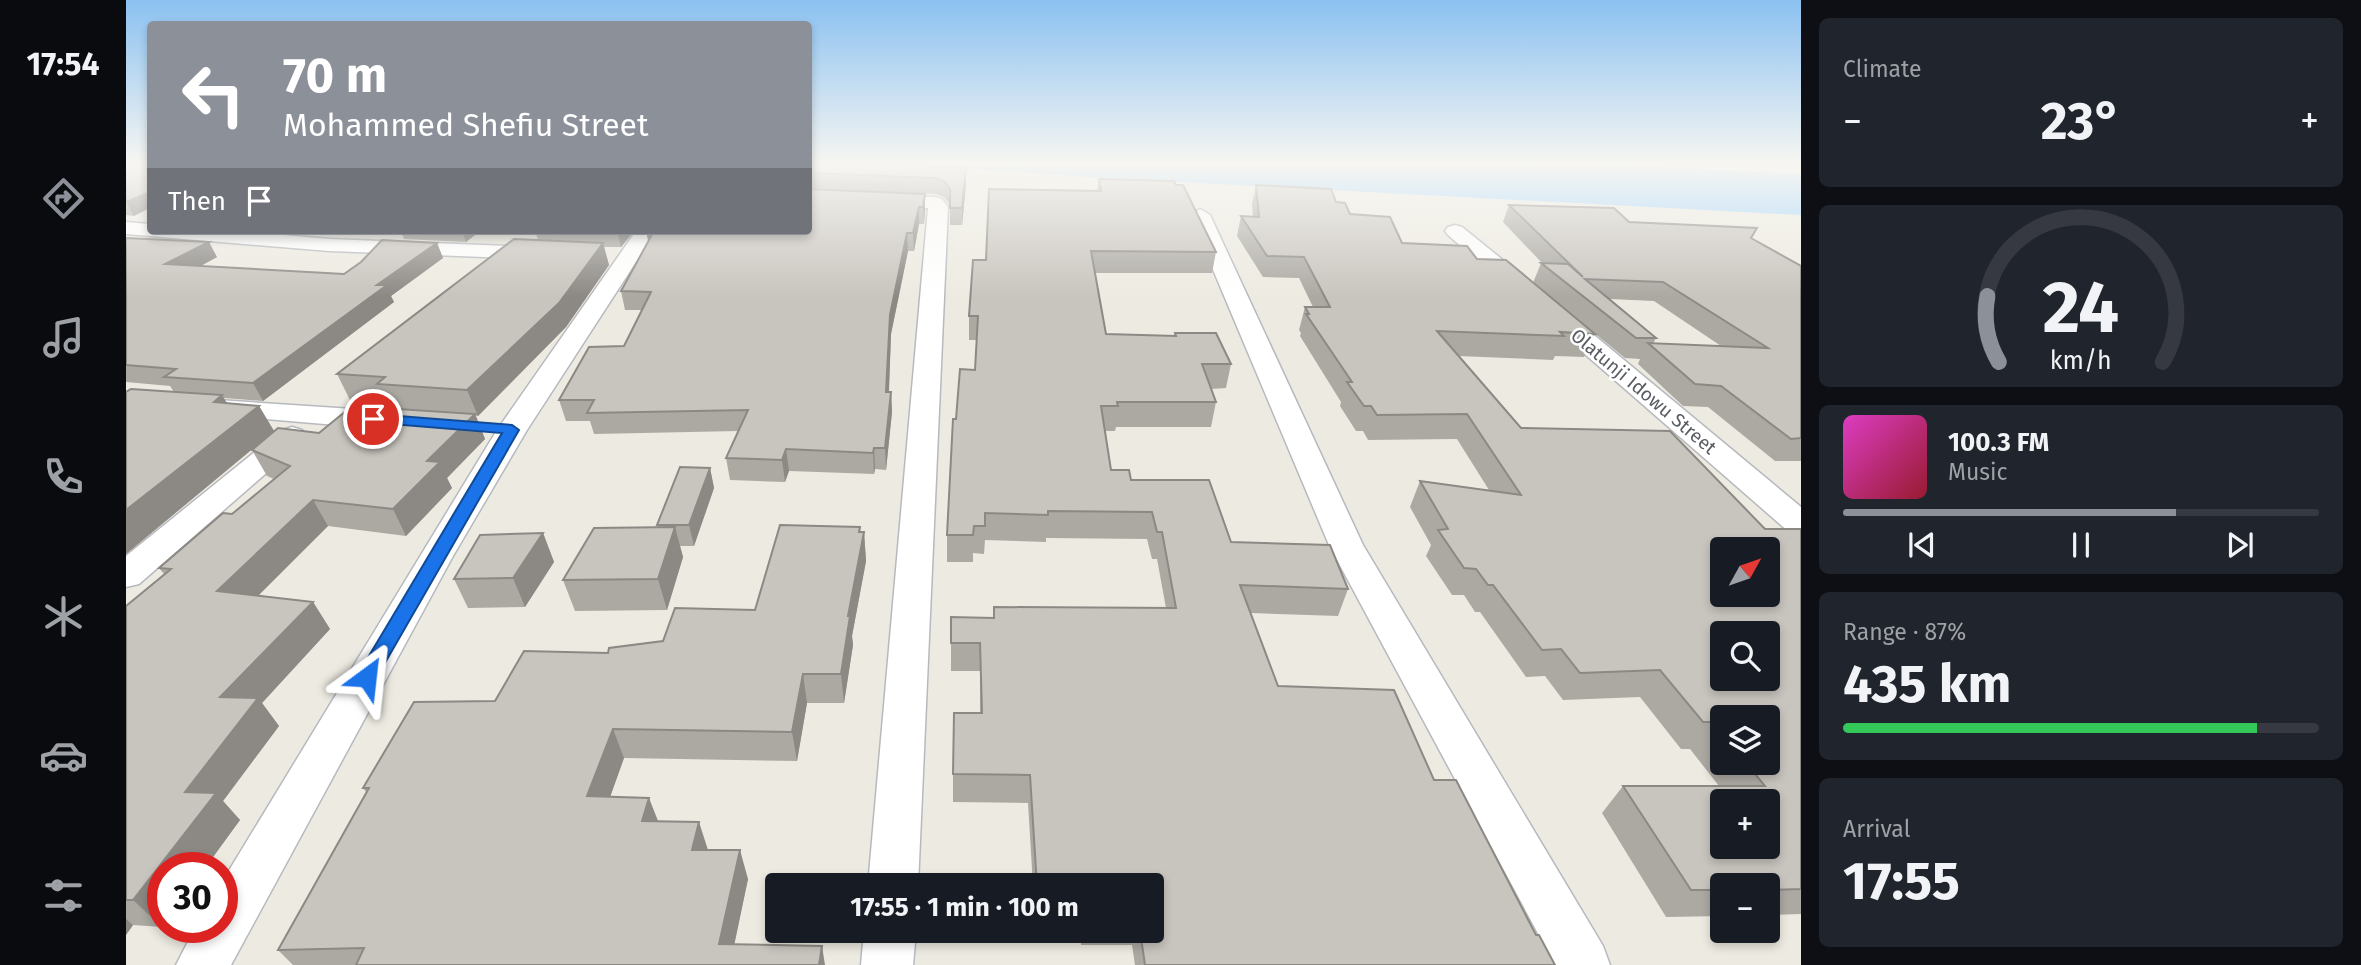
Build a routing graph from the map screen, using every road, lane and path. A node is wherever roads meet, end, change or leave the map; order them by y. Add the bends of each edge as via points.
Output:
1 (939, 207) edge
2 (1200, 215) edge
3 (126, 228) edge
4 (147, 230) edge
5 (1455, 231) dead end
6 (208, 235) edge
7 (625, 248) edge
8 (560, 254) edge
9 (194, 407) edge
10 (317, 414) junction
11 (414, 422) edge
12 (1801, 524) edge
13 (126, 575) edge
14 (894, 873) edge
15 (889, 943) edge
16 (202, 965) edge
17 (887, 965) edge
18 (1584, 965) edge

1 - 14 street
2 - 18 street via 1346,545
3 - 4 street
5 - 12 street, Olatunji Idowu Street
6 - 8 street
7 - 16 street via 498,429 429,568
9 - 10 street
10 - 11 street
10 - 13 street
15 - 17 street

